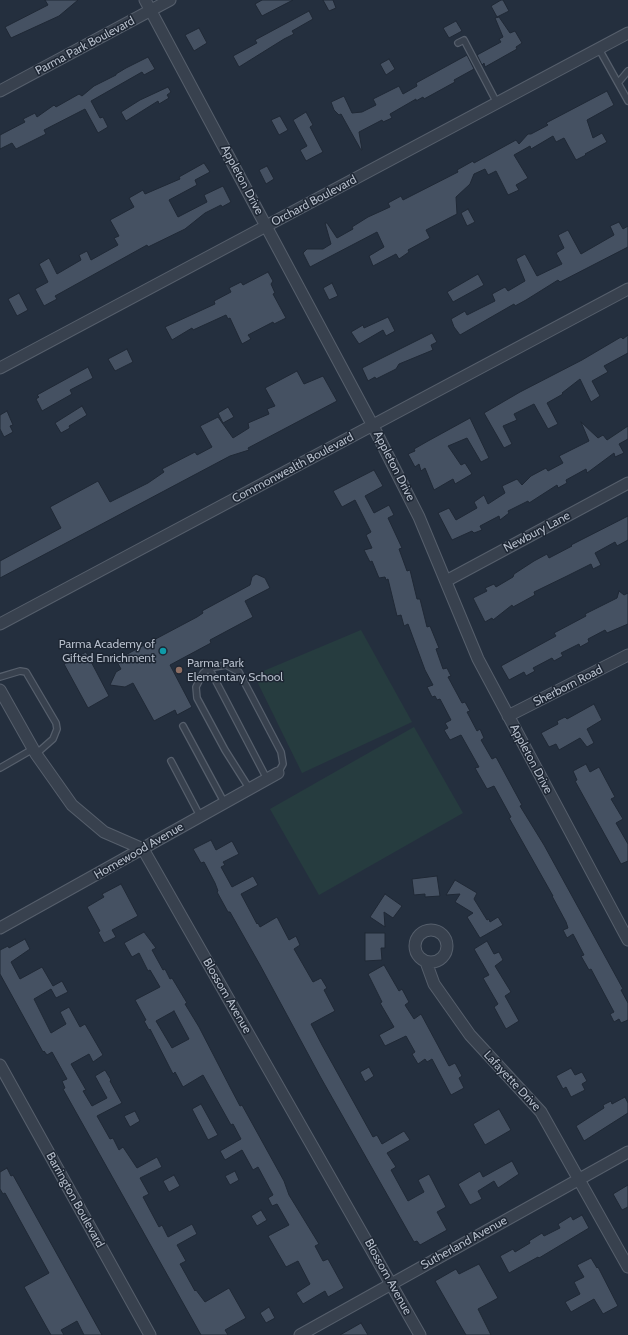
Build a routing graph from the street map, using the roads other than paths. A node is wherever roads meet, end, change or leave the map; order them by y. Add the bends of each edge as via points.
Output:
1 (145, 0) edge
2 (170, 0) edge
3 (151, 10) junction
4 (628, 33) edge
5 (458, 43) dead end
6 (599, 49) junction
7 (628, 71) edge
8 (618, 83) junction
9 (0, 91) edge
10 (628, 101) edge
11 (497, 103) junction
12 (266, 226) junction
13 (628, 288) edge
14 (0, 368) edge
15 (373, 426) junction
16 (628, 483) edge
17 (446, 581) junction
18 (0, 624) edge
19 (628, 655) edge
20 (209, 668) junction
21 (0, 677) edge
22 (0, 690) edge
23 (508, 716) junction
24 (183, 726) dead end
25 (34, 752) junction
26 (171, 760) dead end
27 (0, 768) edge
28 (278, 773) joint
29 (267, 779) junction
30 (249, 788) junction
31 (224, 802) junction
32 (200, 816) junction
33 (143, 849) junction
34 (0, 928) edge
35 (628, 940) edge
36 (426, 962) dead end
37 (0, 1065) edge
38 (628, 1152) edge
39 (579, 1179) junction
40 (628, 1267) edge
41 (391, 1283) junction
42 (150, 1335) edge
43 (300, 1335) edge
44 (420, 1335) edge

1 - 3 street, Appleton Drive
2 - 3 street, Parma Park Boulevard
3 - 9 street, Parma Park Boulevard
3 - 12 street, Appleton Drive
4 - 6 street, Orchard Boulevard
5 - 11 lane via 464,40
6 - 8 lane
6 - 11 street, Orchard Boulevard
7 - 8 lane
8 - 10 lane
11 - 12 street, Orchard Boulevard
12 - 14 street, Orchard Boulevard
12 - 15 street, Appleton Drive
13 - 15 street, Commonwealth Boulevard
15 - 17 street, Appleton Drive via 419,517
15 - 18 street, Commonwealth Boulevard
16 - 17 street, Newbury Lane
17 - 23 street, Appleton Drive via 478,659
19 - 23 street, Sherborn Road
20 - 28 lane via 226,665 239,672 281,752 283,764
20 - 29 lane
20 - 30 lane via 203,672 196,687 198,698 225,750
21 - 25 lane via 20,671 26,672 56,723 57,729 53,739
22 - 25 street
23 - 35 street, Appleton Drive
24 - 31 lane
25 - 27 lane
25 - 33 street via 72,805 104,832
26 - 32 lane
28 - 29 street, Homewood Avenue
29 - 30 street, Homewood Avenue
30 - 31 street, Homewood Avenue
31 - 32 street, Homewood Avenue
32 - 33 street, Homewood Avenue
33 - 34 street, Homewood Avenue
33 - 41 street, Blossom Avenue
36 - 39 street, Lafayette Drive via 434,984 470,1035 541,1112
37 - 42 street, Barrington Boulevard
38 - 39 street, Sutherland Avenue
39 - 40 street, Lafayette Drive
39 - 41 street, Sutherland Avenue
41 - 43 street, Sutherland Avenue
41 - 44 street, Blossom Avenue

